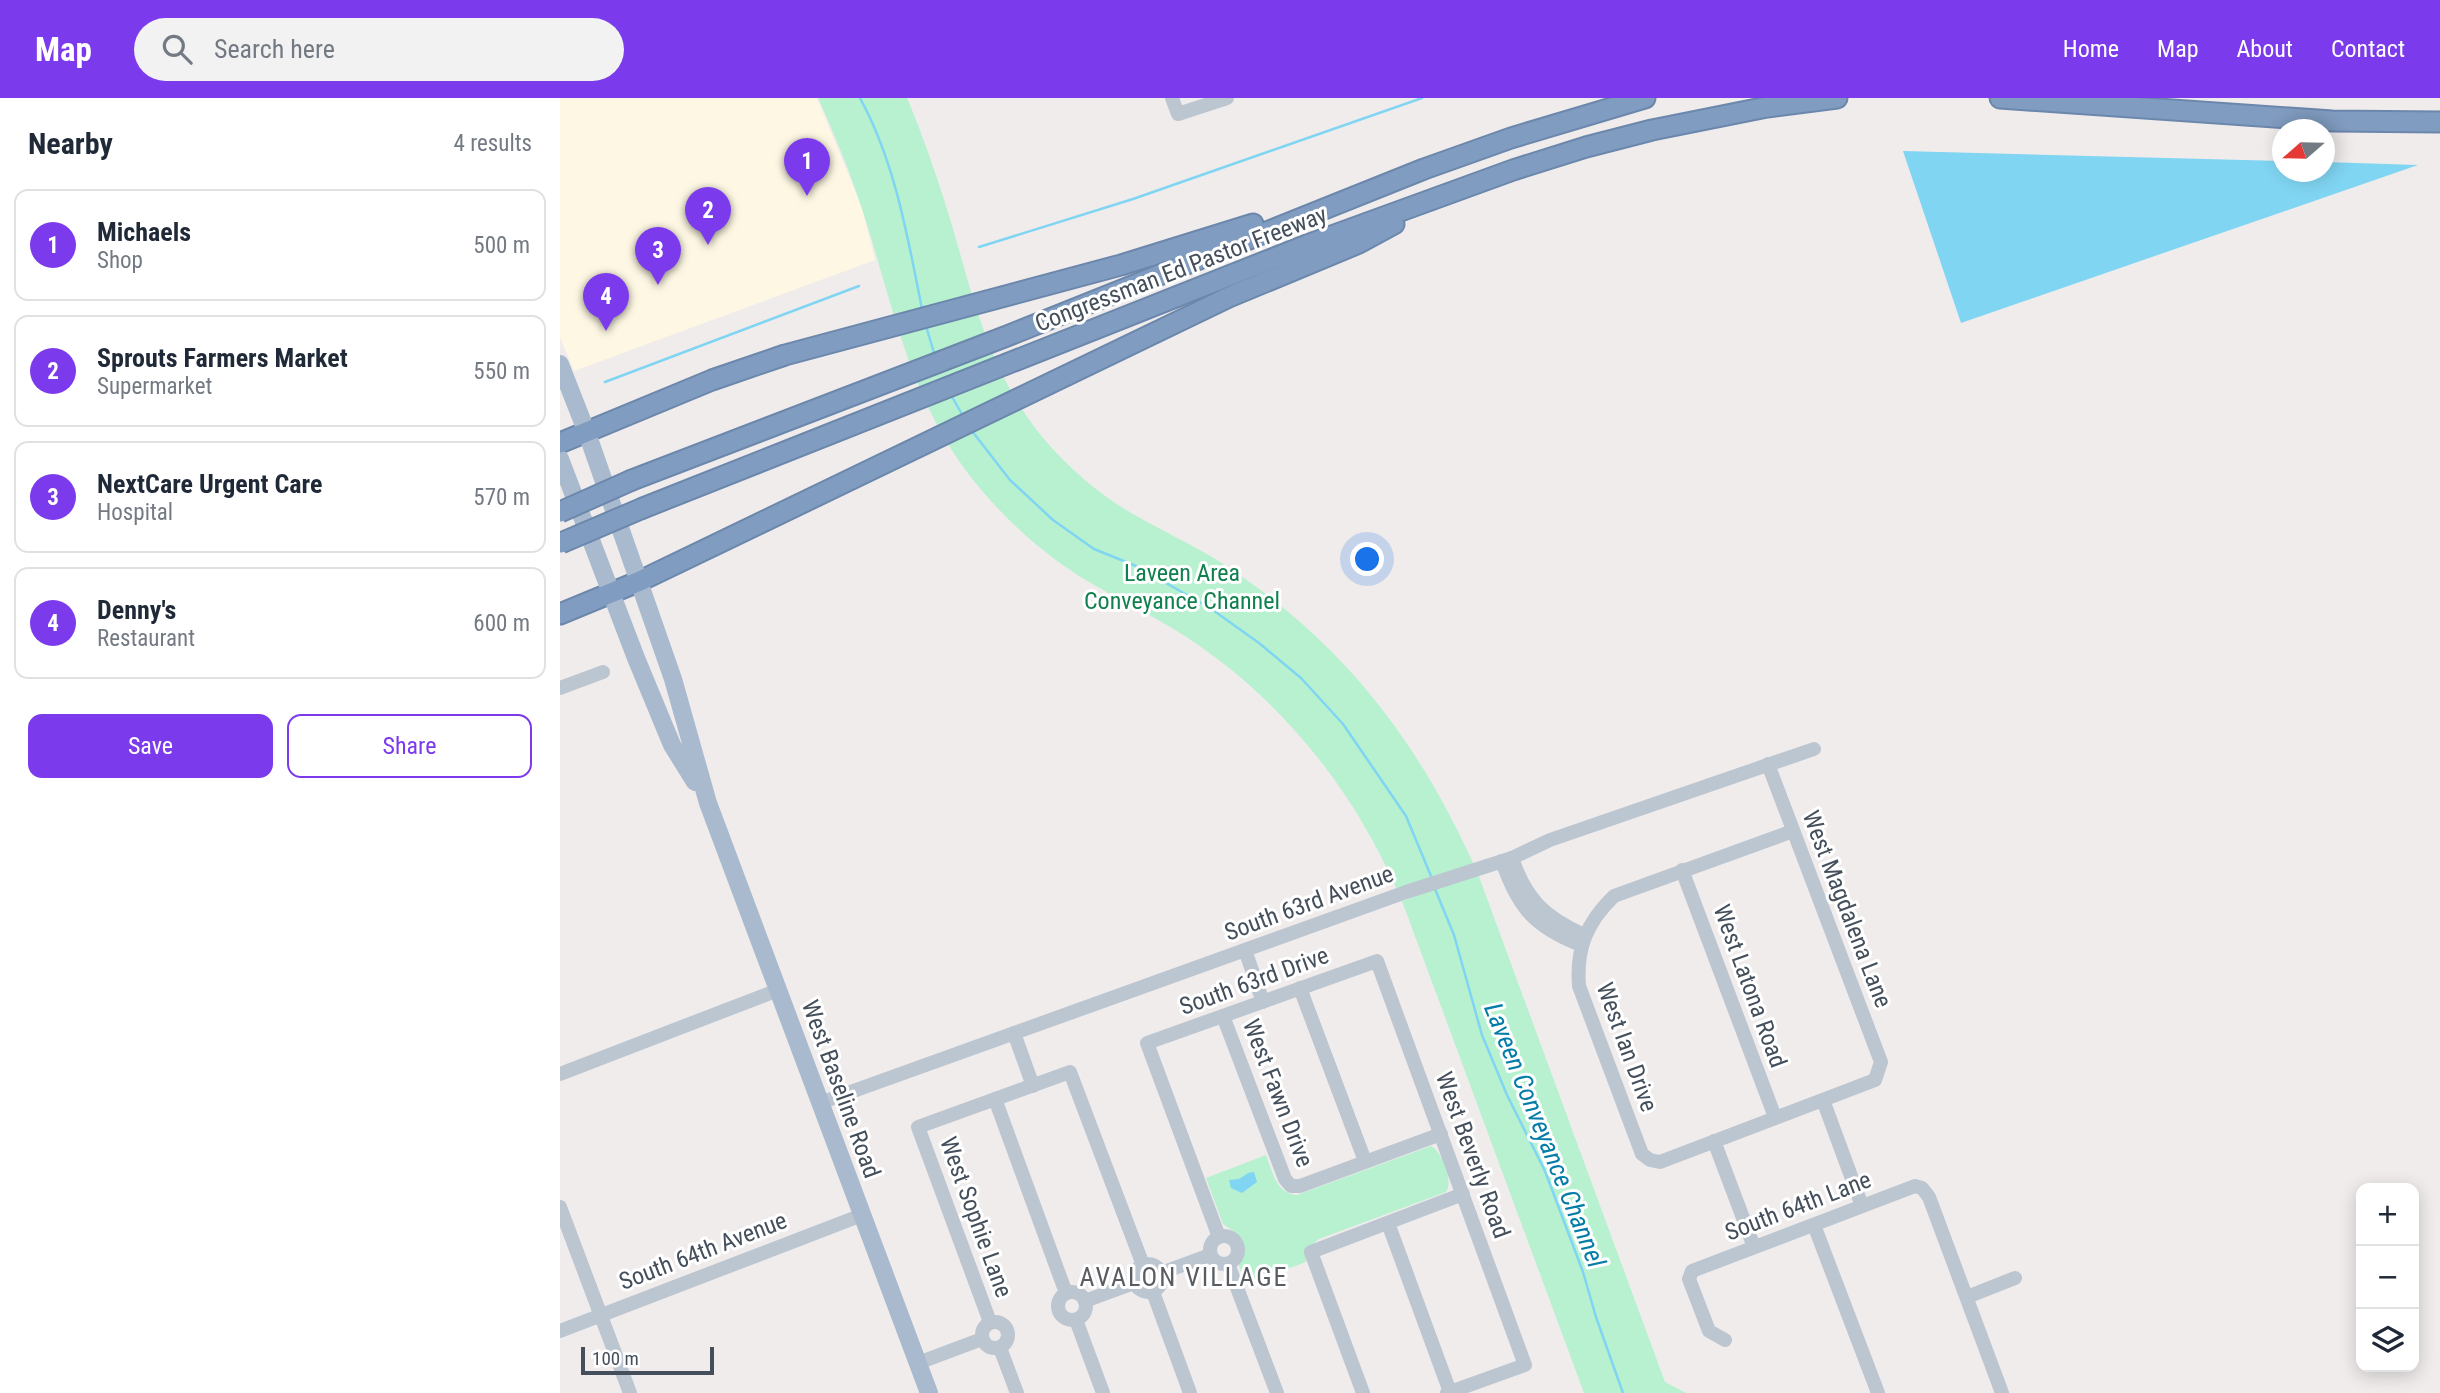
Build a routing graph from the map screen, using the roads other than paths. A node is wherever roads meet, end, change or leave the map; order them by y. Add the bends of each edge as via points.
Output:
1 (1172, 98) edge
2 (1227, 98) edge
3 (1645, 98) edge
4 (1838, 98) edge
5 (2000, 98) edge
6 (2440, 122) edge
7 (1424, 169) junction
8 (1437, 198) junction
9 (560, 364) edge
10 (587, 432) junction
11 (560, 443) edge
12 (560, 459) edge
13 (560, 512) edge
14 (560, 543) edge
15 (640, 581) junction
16 (610, 594) junction
17 (560, 614) edge
18 (603, 672) dead end
19 (560, 688) edge
20 (1814, 749) dead end
21 (1768, 764) junction
22 (708, 803) junction
23 (1793, 831) junction
24 (1507, 860) junction
25 (1682, 870) junction
26 (1583, 940) junction
27 (1245, 950) junction
28 (1377, 961) joint
29 (1300, 988) junction
30 (778, 990) junction
31 (1263, 1002) junction
32 (1223, 1016) junction
33 (1014, 1032) junction
34 (560, 1074) edge
35 (1033, 1086) junction
36 (995, 1099) junction
37 (1823, 1100) junction
38 (820, 1103) junction
39 (1774, 1117) junction
40 (1441, 1134) junction
41 (1714, 1141) junction
42 (1364, 1161) junction
43 (1463, 1194) junction
44 (1862, 1206) junction
45 (560, 1207) edge
46 (862, 1215) junction
47 (1388, 1223) junction
48 (1814, 1225) junction
49 (1219, 1237) junction
50 (1754, 1247) junction
51 (1210, 1255) junction
52 (1228, 1264) junction
53 (1143, 1265) junction
54 (1161, 1273) junction
55 (2015, 1278) dead end
56 (1134, 1283) junction
57 (1153, 1292) junction
58 (1066, 1293) junction
59 (1967, 1297) junction
60 (1085, 1301) junction
61 (601, 1315) junction
62 (1076, 1320) junction
63 (990, 1322) junction
64 (560, 1331) edge
65 (982, 1339) junction
66 (1724, 1340) dead end
67 (1000, 1348) junction
68 (918, 1363) junction
69 (1448, 1392) edge
70 (630, 1393) edge
71 (929, 1393) edge
72 (1017, 1393) edge
73 (1104, 1393) edge
74 (1190, 1393) edge
75 (1277, 1393) edge
76 (1363, 1393) edge
77 (1878, 1393) edge
78 (2002, 1393) edge

1 - 2 street via 1178,114
3 - 7 highway, Congressman Ed Pastor Freeway
4 - 8 highway, Congressman Ed Pastor Freeway via 1652,130 1586,147
5 - 6 highway via 2322,121
7 - 10 highway via 1382,178 1147,257 750,366
7 - 13 highway, Congressman Ed Pastor Freeway, bridge
8 - 14 highway, Congressman Ed Pastor Freeway, bridge via 1307,245
8 - 15 highway via 1359,243 1229,297
9 - 10 main road, West Baseline Road
10 - 11 highway
10 - 15 main road, West Baseline Road
12 - 16 main road, West Baseline Road
15 - 16 highway
15 - 22 main road, West Baseline Road
16 - 17 highway
16 - 22 main road, West Baseline Road via 672,745
18 - 19 street
20 - 21 street, South 63rd Avenue
21 - 23 street, West Magdalena Lane
21 - 24 street, South 63rd Avenue via 1550,840
22 - 30 main road, West Baseline Road
23 - 25 street
23 - 37 street, West Magdalena Lane via 1881,1062 1875,1080
24 - 26 street via 1509,881 1531,917 1557,936
24 - 27 street, South 63rd Avenue
25 - 26 street via 1614,896
25 - 39 street, West Latona Road
26 - 41 street, West Ian Drive via 1578,957 1579,986 1642,1154 1660,1162
27 - 31 street
27 - 33 street, South 63rd Avenue
28 - 29 street, South 63rd Drive
28 - 40 street, West Beverly Road
29 - 31 street, South 63rd Drive
29 - 42 street
30 - 34 street
30 - 38 main road, West Baseline Road
31 - 32 street, South 63rd Drive
32 - 42 street, West Fawn Drive via 1291,1186
32 - 49 street, South 63rd Drive via 1147,1043
33 - 35 street
33 - 38 street, South 63rd Avenue
35 - 36 street
35 - 53 street via 1070,1072
36 - 58 street
36 - 63 street, West Sophie Lane via 918,1127
37 - 39 street
37 - 44 street
38 - 46 main road, West Baseline Road
39 - 41 street
40 - 42 street
40 - 43 street, West Beverly Road
41 - 50 street
43 - 47 street
43 - 69 street, West Beverly Road via 1525,1365
44 - 48 street, South 64th Lane
44 - 59 street, South 64th Lane via 1914,1186 1922,1188
45 - 61 street
46 - 61 street, South 64th Avenue
46 - 68 main road, West Baseline Road
47 - 69 street
47 - 76 street via 1311,1252
48 - 50 street, South 64th Lane
48 - 77 street
49 - 51 street via 1212,1242
49 - 52 street via 1231,1238 1238,1247
50 - 66 street, South 64th Lane via 1692,1271 1689,1279 1709,1331
51 - 52 street via 1216,1262
51 - 54 street
52 - 75 street
53 - 54 street via 1156,1266
53 - 56 street via 1136,1270
54 - 57 street via 1162,1283
55 - 59 street
56 - 57 street via 1140,1290
56 - 60 street
57 - 74 street
58 - 60 street via 1075,1292
58 - 62 street via 1059,1299 1059,1313 1066,1320
59 - 78 street
60 - 62 street via 1083,1314
61 - 64 street, South 64th Avenue
61 - 70 street
62 - 73 street
63 - 65 street, West Sophie Lane
63 - 67 street, West Sophie Lane via 1002,1323 1008,1332 1008,1340
65 - 67 street via 991,1348
65 - 68 street
67 - 72 street, West Sophie Lane
68 - 71 main road, West Baseline Road

